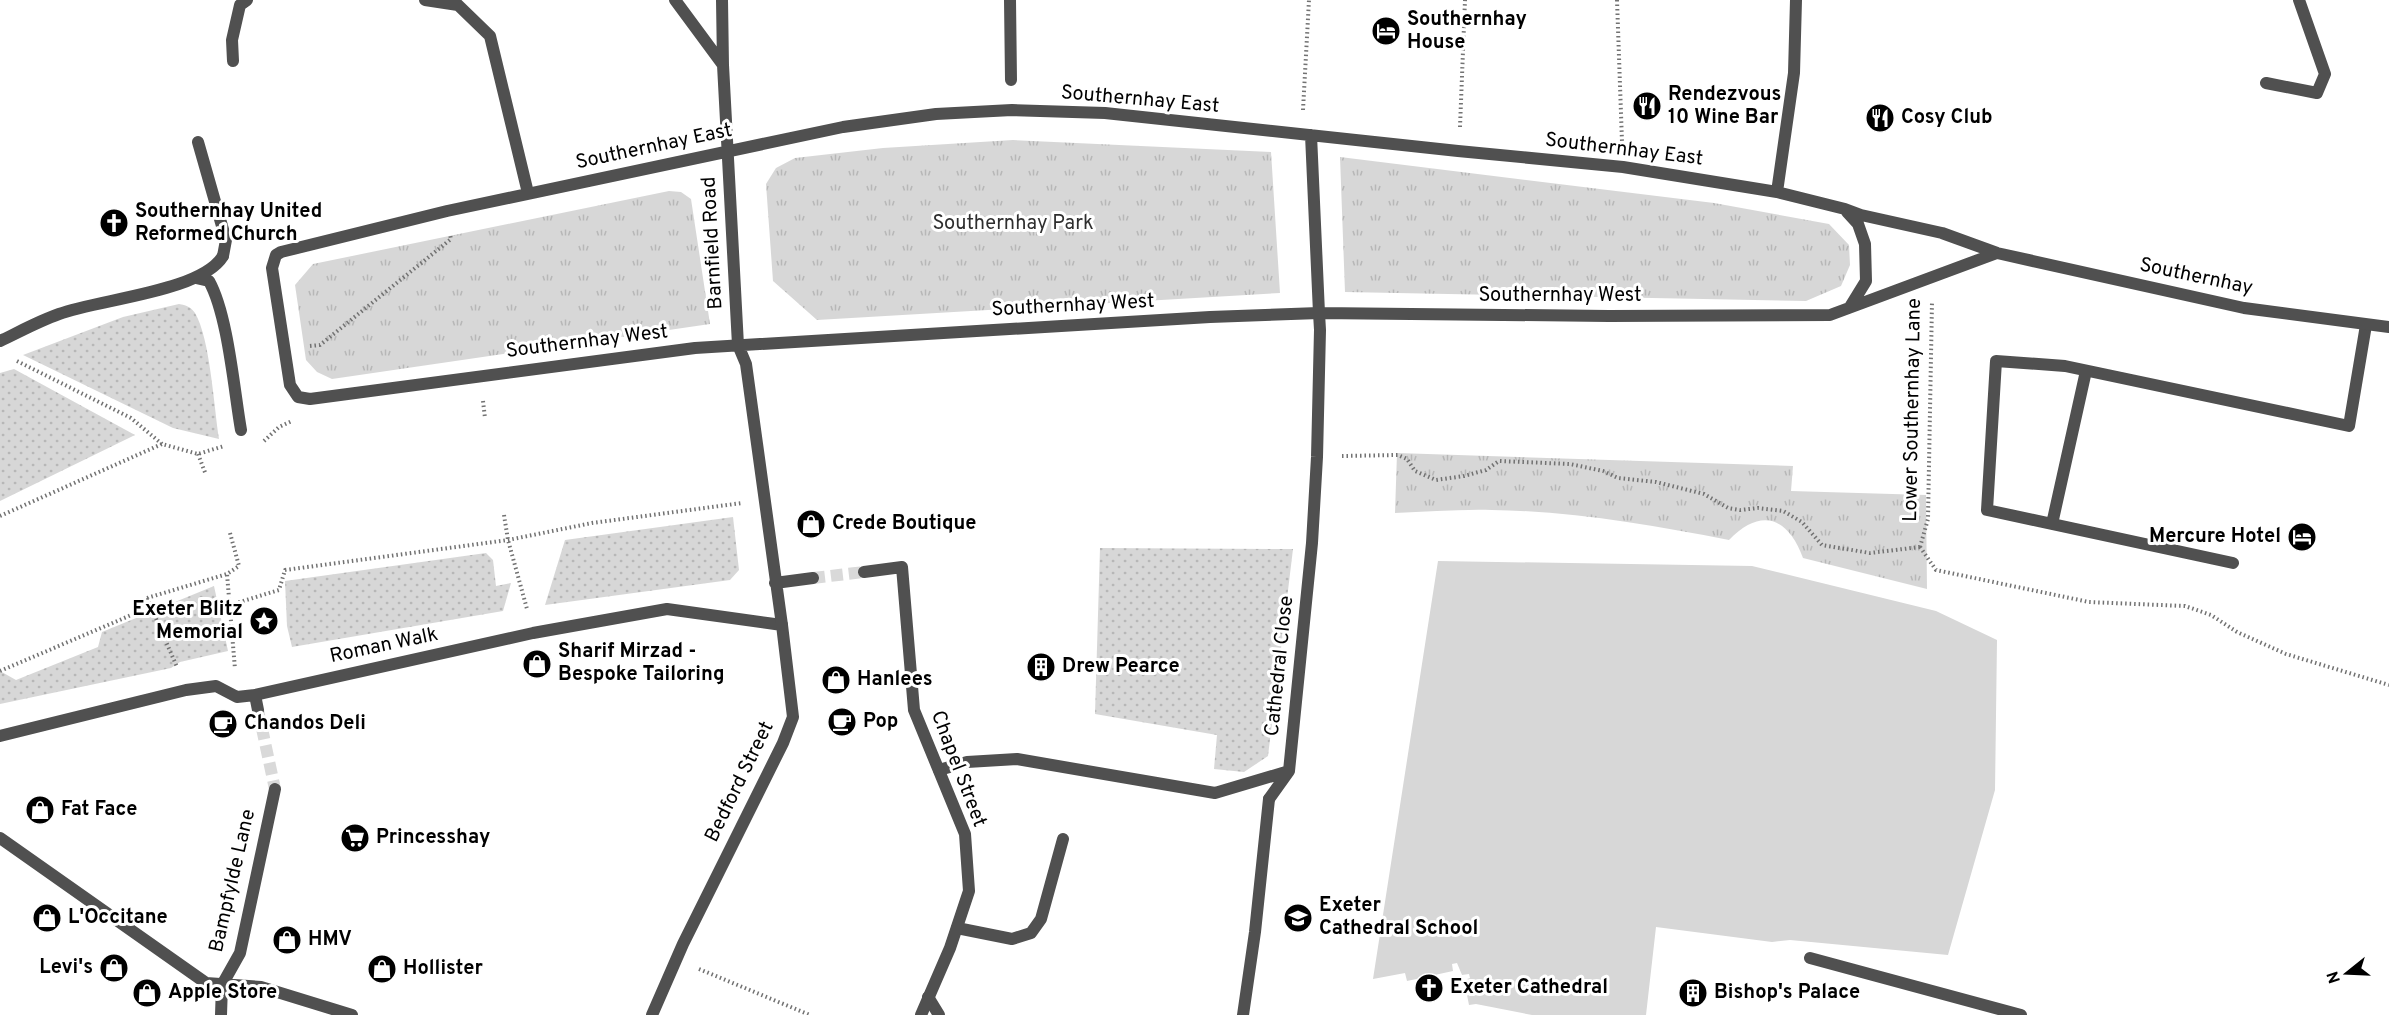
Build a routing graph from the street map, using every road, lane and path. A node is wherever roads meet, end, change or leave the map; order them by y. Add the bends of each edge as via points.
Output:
1 (247, 0) edge
2 (425, 0) edge
3 (675, 0) edge
4 (722, 0) edge
5 (1010, 0) edge
6 (1309, 0) edge
7 (1465, 0) edge
8 (1617, 0) edge
9 (1796, 0) edge
10 (2299, 0) edge
11 (233, 61) dead end
12 (723, 65) junction
13 (1011, 80) dead end
14 (2266, 83) dead end
15 (1306, 135) junction
16 (198, 142) dead end
17 (1458, 151) junction
18 (727, 152) junction
19 (1623, 167) junction
20 (1777, 192) junction
21 (528, 193) junction
22 (1845, 209) junction
23 (447, 211) junction
24 (281, 252) joint
25 (1997, 253) junction
26 (196, 278) junction
27 (1930, 278) junction
28 (1850, 307) junction
29 (1318, 313) junction
30 (2366, 324) junction
31 (2389, 327) edge
32 (0, 342) edge
33 (738, 345) junction
34 (285, 348) junction
35 (13, 358) dead end
36 (2086, 371) junction
37 (753, 409) joint
38 (279, 427) dead end
39 (241, 430) dead end
40 (253, 443) dead end
41 (162, 444) junction
42 (233, 445) dead end
43 (198, 454) junction
44 (1362, 455) dead end
45 (206, 475) dead end
46 (764, 500) junction
47 (504, 515) dead end
48 (0, 516) edge
49 (2052, 524) junction
50 (230, 532) dead end
51 (508, 540) junction
52 (1920, 547) junction
53 (2233, 563) dead end
54 (864, 572) tunnel mouth
55 (227, 574) junction
56 (813, 578) tunnel mouth
57 (775, 583) junction
58 (147, 598) junction
59 (230, 605) junction
60 (782, 625) junction
61 (533, 633) junction
62 (0, 671) edge
63 (2389, 685) edge
64 (186, 690) junction
65 (255, 695) junction
66 (237, 697) junction
67 (258, 710) tunnel mouth
68 (0, 736) edge
69 (939, 770) junction
70 (1289, 771) junction
71 (275, 789) tunnel mouth
72 (0, 837) edge
73 (1063, 839) dead end
74 (957, 928) junction
75 (1810, 958) dead end
76 (676, 959) junction
77 (222, 985) junction
78 (928, 997) junction
79 (221, 1015) edge
80 (352, 1015) edge
81 (652, 1015) edge
82 (810, 1015) edge
83 (921, 1015) edge
84 (939, 1015) edge
85 (1243, 1015) edge
86 (2021, 1015) edge

1 - 11 street via 240,5 232,40
2 - 21 street via 458,5 490,36
3 - 12 street
4 - 12 street, Barnfield Road
5 - 13 street
6 - 15 path
7 - 17 path
8 - 19 path
9 - 20 street via 1794,73
10 - 14 street via 2325,75 2317,93
12 - 18 street, Barnfield Road
15 - 17 street, Southernhay East
15 - 18 street, Southernhay East via 1105,113 1012,110 936,114 843,127
15 - 29 street, Cathedral Close
16 - 26 street via 226,240 219,263
17 - 19 street, Southernhay East
18 - 21 street, Southernhay East
18 - 33 street, Barnfield Road
19 - 20 street, Southernhay East
20 - 22 street, Southernhay East
21 - 23 street, Southernhay East
22 - 25 street, Southernhay East via 1942,233
22 - 28 street via 1858,224 1865,244 1866,281
23 - 24 street, Southernhay East
23 - 34 path via 451,239 320,345
24 - 34 street, Southernhay West via 272,268
25 - 27 street, Southernhay West
25 - 30 street, Southernhay via 2244,308
26 - 32 street via 59,314
26 - 39 street via 209,281 214,291
27 - 28 street, Southernhay West
27 - 52 path, Lower Southernhay Lane via 1933,318 1928,519
28 - 29 street, Southernhay West via 1830,315
29 - 33 street, Southernhay West
29 - 70 street, Cathedral Close via 1312,543
30 - 31 street, Southernhay
30 - 36 street via 2349,426
33 - 34 street, Southernhay West via 310,399 298,397 290,385
33 - 37 street, Barnfield Road via 746,364
35 - 41 path via 131,418
36 - 49 street
36 - 49 street via 1996,360 1987,510
37 - 46 street, Bedford Street
38 - 40 path via 263,442
41 - 43 path
41 - 48 path
42 - 43 path
43 - 45 path
44 - 52 path via 1398,455 1407,459 1415,471 1436,480 1486,470 1499,461 1570,464 1618,478 1656,482 1704,494 1728,508 1783,510 1802,522 1822,545 1870,553
46 - 51 path via 592,523
46 - 57 street, Bedford Street
47 - 51 path
49 - 53 street
50 - 55 path via 239,566
51 - 59 path via 285,570 279,590
51 - 61 path
52 - 63 path, Lower Southernhay Lane via 1936,570 2089,602 2185,606 2211,615 2237,632 2286,654
54 - 69 street, Chapel Street via 902,567 914,710
55 - 58 path
55 - 59 path
56 - 57 street
57 - 60 street, Bedford Street
58 - 62 path via 136,613
58 - 64 path
59 - 66 path
60 - 61 street, Roman Walk via 667,609
60 - 76 street, Bedford Street via 793,717
61 - 65 street, Roman Walk
64 - 66 street, Roman Walk via 216,686
64 - 68 street, Roman Walk
65 - 66 street, Roman Walk
65 - 67 street
69 - 70 street via 967,762 1017,759 1215,793
69 - 74 street, Chapel Street via 965,834 969,891
70 - 85 street, Cathedral Close via 1269,800
71 - 77 street, Bampfylde Lane via 240,953
72 - 77 street via 206,983
73 - 74 street via 1041,920 1030,933 1012,939
74 - 78 street, Chapel Street
75 - 86 street
76 - 81 street, Bedford Street
76 - 82 path
77 - 79 street, Bampfylde Lane
77 - 80 street via 261,987
78 - 83 street, Chapel Street
78 - 84 street

